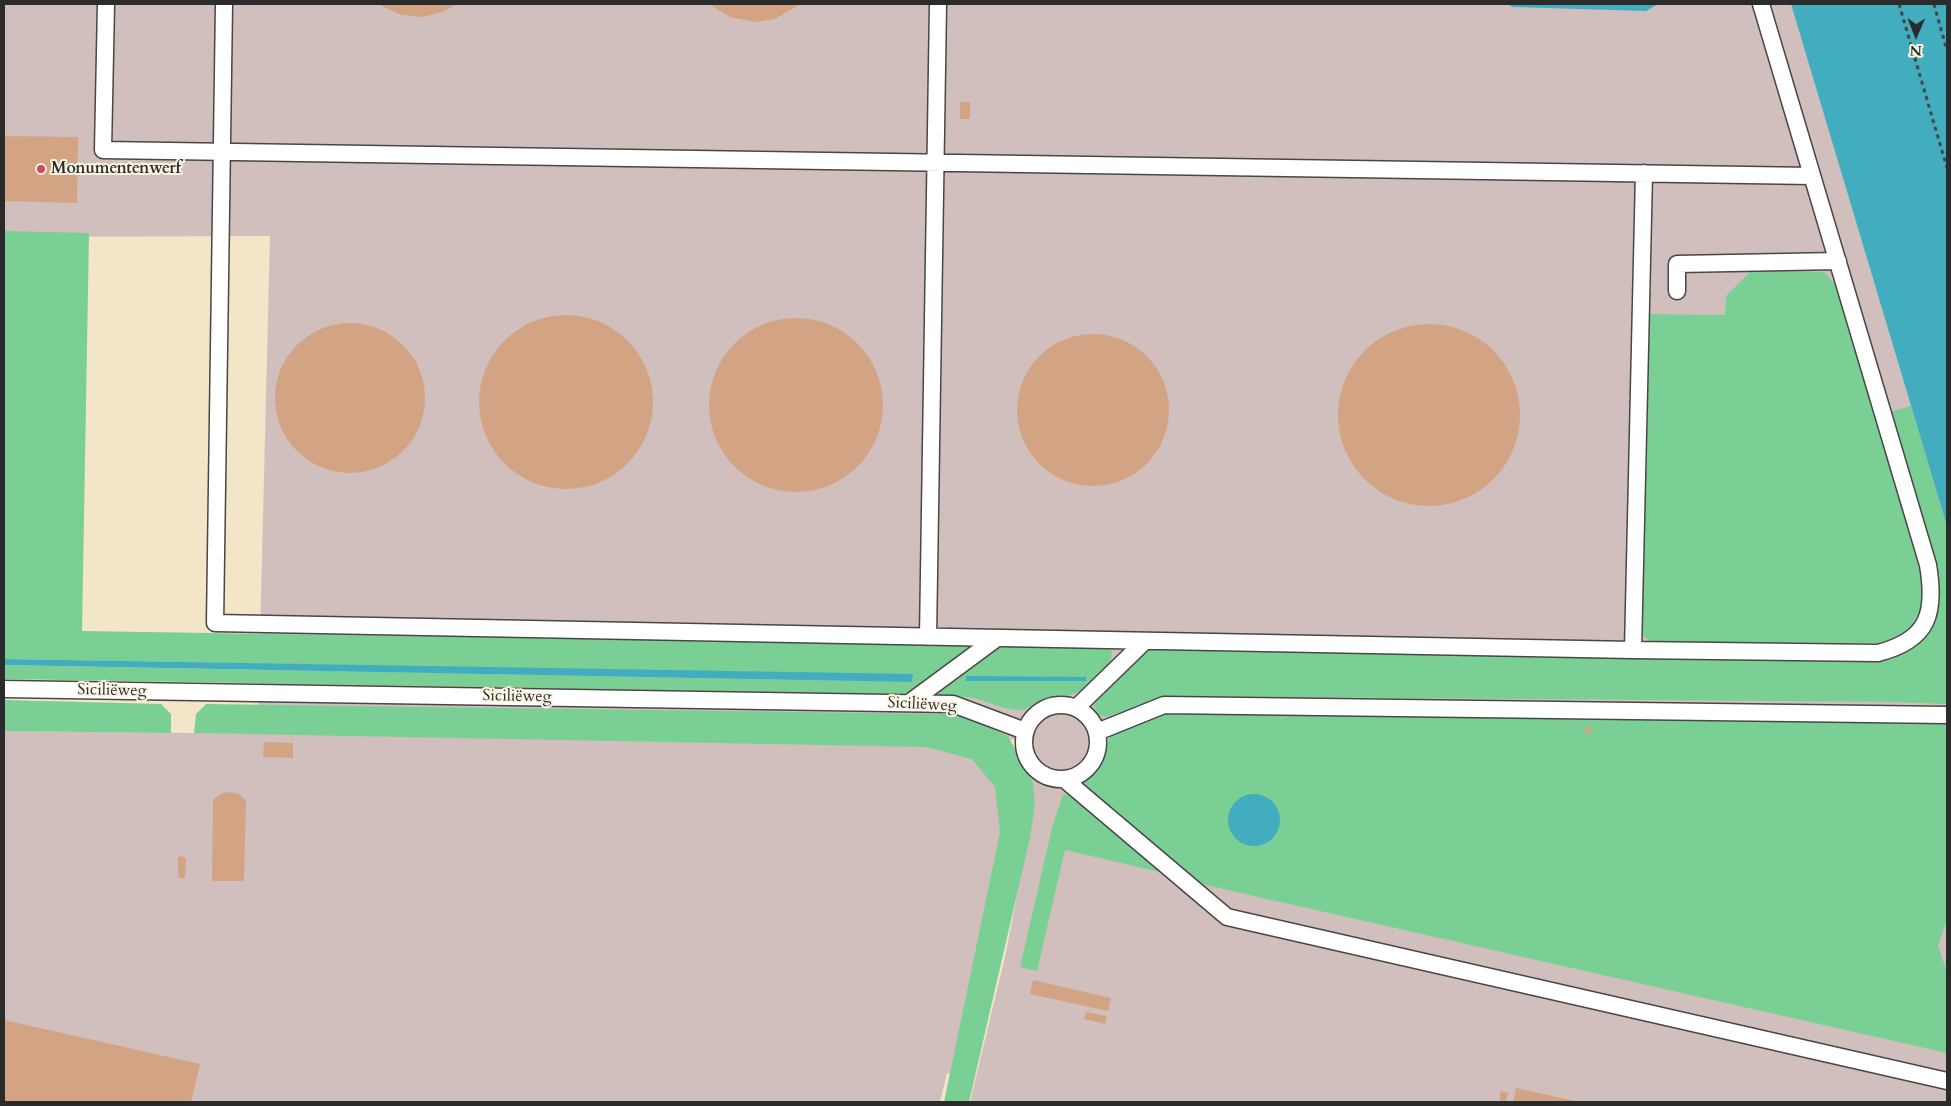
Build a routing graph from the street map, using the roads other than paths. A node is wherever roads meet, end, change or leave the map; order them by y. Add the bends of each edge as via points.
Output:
1 (106, 4) edge
2 (224, 4) edge
3 (938, 4) edge
4 (1761, 4) edge
5 (222, 151) junction
6 (936, 162) junction
7 (1644, 173) junction
8 (1812, 176) junction
9 (1838, 261) junction
10 (1678, 291) dead end
11 (928, 637) junction
12 (997, 638) junction
13 (1145, 641) junction
14 (1633, 650) junction
15 (4, 689) edge
16 (909, 703) junction
17 (1076, 708) junction
18 (1947, 715) edge
19 (1026, 731) junction
20 (1097, 732) junction
21 (1064, 779) junction
22 (1947, 1081) edge

1 - 5 street via 103,150
2 - 5 street
3 - 6 street
4 - 8 street
5 - 6 street
5 - 11 street via 215,623
6 - 7 street
6 - 11 street
7 - 8 street
7 - 14 street
8 - 9 street
9 - 10 street via 1677,264
9 - 14 street via 1928,565 1932,592 1928,617 1916,635 1898,648 1878,653
11 - 12 street
12 - 13 street
12 - 16 street
13 - 14 street
13 - 17 street
15 - 16 street, Siciliëweg
16 - 19 street, Siciliëweg via 953,704
17 - 19 street via 1066,705 1046,708 1037,714
17 - 20 street via 1089,718
18 - 20 street via 1164,705
19 - 21 street via 1026,754 1032,765 1040,773
20 - 21 street via 1096,753 1091,763 1080,774
21 - 22 street via 1227,917

